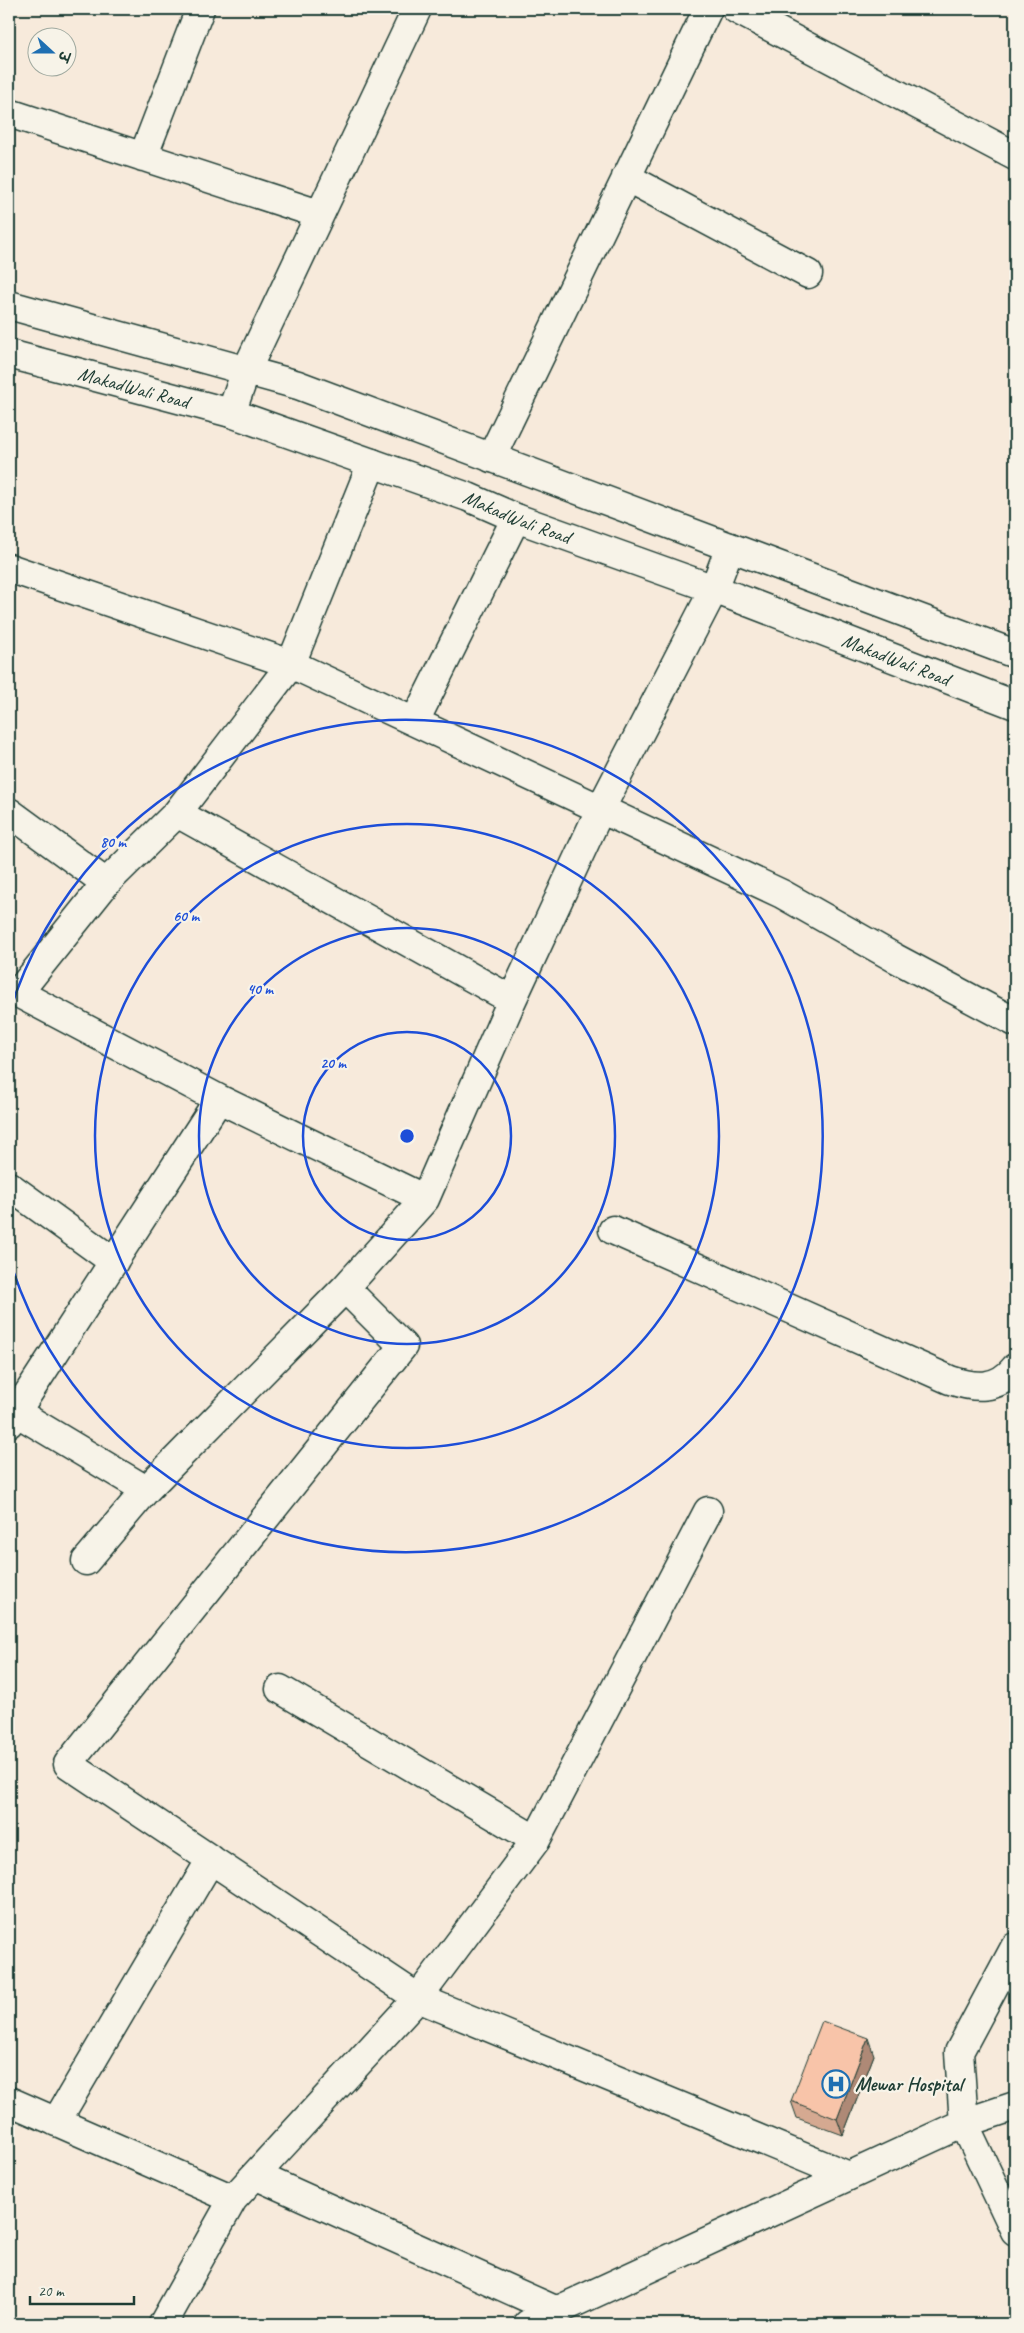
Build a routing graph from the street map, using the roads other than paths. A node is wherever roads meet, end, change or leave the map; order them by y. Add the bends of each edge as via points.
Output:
1 (200, 9) edge
2 (417, 9) edge
3 (708, 9) edge
4 (736, 9) edge
5 (9, 114) edge
6 (1015, 156) edge
7 (143, 157) junction
8 (626, 177) junction
9 (319, 214) junction
10 (808, 274) dead end
11 (9, 305) edge
12 (9, 354) edge
13 (246, 371) junction
14 (231, 413) junction
15 (491, 458) junction
16 (372, 463) junction
17 (516, 518) junction
18 (730, 547) junction
19 (9, 568) edge
20 (714, 589) junction
21 (1015, 654) edge
22 (291, 664) junction
23 (1015, 705) edge
24 (415, 721) junction
25 (601, 808) junction
26 (9, 812) edge
27 (177, 813) junction
28 (106, 884) junction
29 (512, 1000) junction
30 (1015, 1022) edge
31 (219, 1099) junction
32 (9, 1186) edge
33 (424, 1199) junction
34 (613, 1230) dead end
35 (114, 1262) junction
36 (345, 1288) junction
37 (1015, 1368) edge
38 (12, 1418) edge
39 (146, 1490) junction
40 (708, 1511) dead end
41 (86, 1561) dead end
42 (280, 1689) dead end
43 (536, 1840) junction
44 (211, 1860) junction
45 (1015, 1947) edge
46 (418, 1998) junction
47 (9, 2101) edge
48 (1015, 2106) edge
49 (56, 2122) junction
50 (964, 2124) junction
51 (255, 2175) junction
52 (849, 2176) junction
53 (233, 2199) junction
54 (1015, 2231) edge
55 (557, 2311) junction
56 (163, 2324) edge
57 (528, 2324) edge

1 - 7 street
2 - 9 street
3 - 8 street
4 - 6 street
5 - 7 street
7 - 9 street
8 - 10 street
8 - 15 street
9 - 13 street
11 - 13 street
12 - 14 street, MakadWali Road
13 - 14 street
13 - 15 street via 298,386
14 - 16 street, MakadWali Road
15 - 18 street
16 - 17 street, MakadWali Road
16 - 22 street
17 - 20 street, MakadWali Road
17 - 24 street
18 - 20 street
18 - 21 street
19 - 22 street
20 - 23 street, MakadWali Road
20 - 25 street
22 - 24 street
22 - 27 street
24 - 25 street
25 - 29 street
25 - 30 street via 782,894
26 - 28 street
27 - 28 street
27 - 29 street
28 - 31 street via 18,993
29 - 33 street
31 - 33 street
31 - 35 street
32 - 35 street
33 - 36 street
34 - 37 street via 950,1380 969,1386 994,1384 1009,1376
35 - 38 street
36 - 39 street
36 - 44 street via 403,1346 68,1764
38 - 39 street
39 - 41 street
40 - 43 street
42 - 43 street
43 - 46 street
44 - 46 street
44 - 49 street
45 - 50 street via 959,2052
46 - 51 street
46 - 52 street
47 - 49 street
48 - 50 street
49 - 53 street
50 - 52 street
50 - 54 street
51 - 53 street
51 - 55 street
52 - 55 street
53 - 56 street
55 - 57 street

